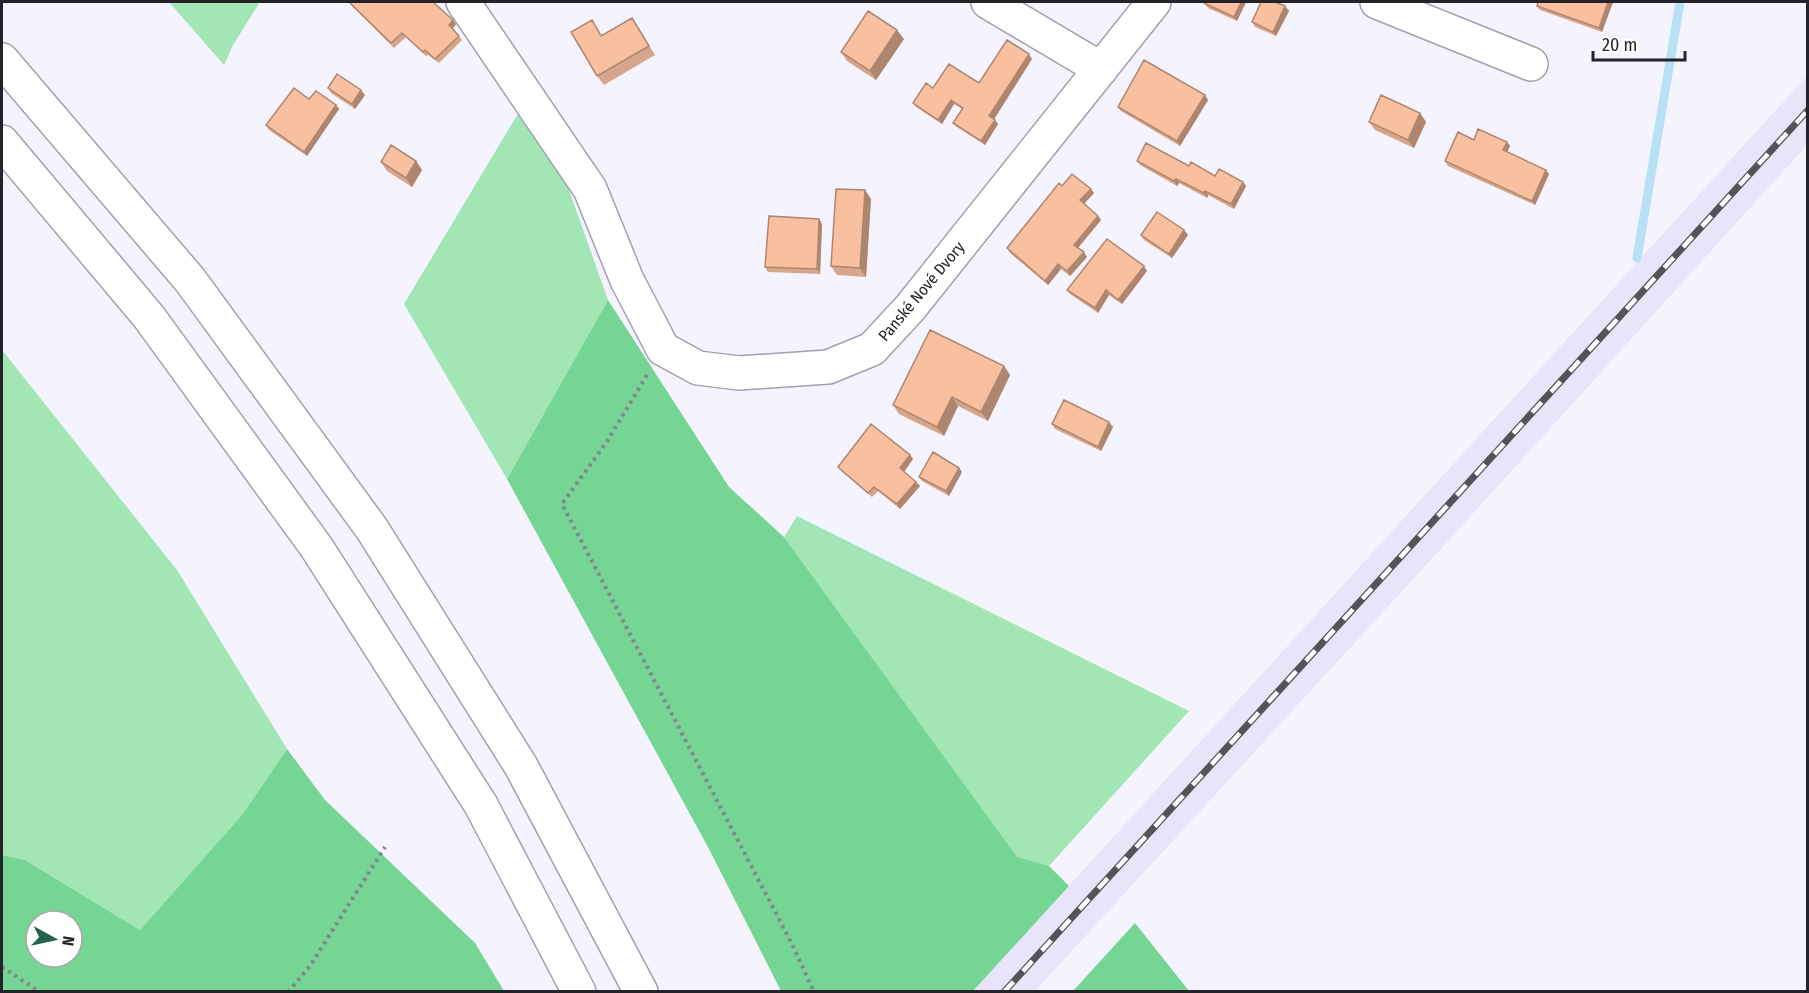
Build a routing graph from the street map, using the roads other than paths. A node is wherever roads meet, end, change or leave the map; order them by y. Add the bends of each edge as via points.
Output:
1 (463, 2) edge
2 (988, 2) edge
3 (1154, 2) edge
4 (1377, 2) edge
5 (2, 60) edge
6 (1531, 64) dead end
7 (1101, 69) junction
8 (2, 142) edge
9 (579, 992) edge
10 (640, 992) edge

1 - 7 main road, Panské Nové Dvory via 590,189 627,280 663,349 698,368 738,373 828,367 872,349 910,308
2 - 7 main road
3 - 7 main road, Panské Nové Dvory
4 - 6 main road
5 - 10 main road via 190,280 372,529 521,766
8 - 9 main road via 149,317 317,548 481,805

